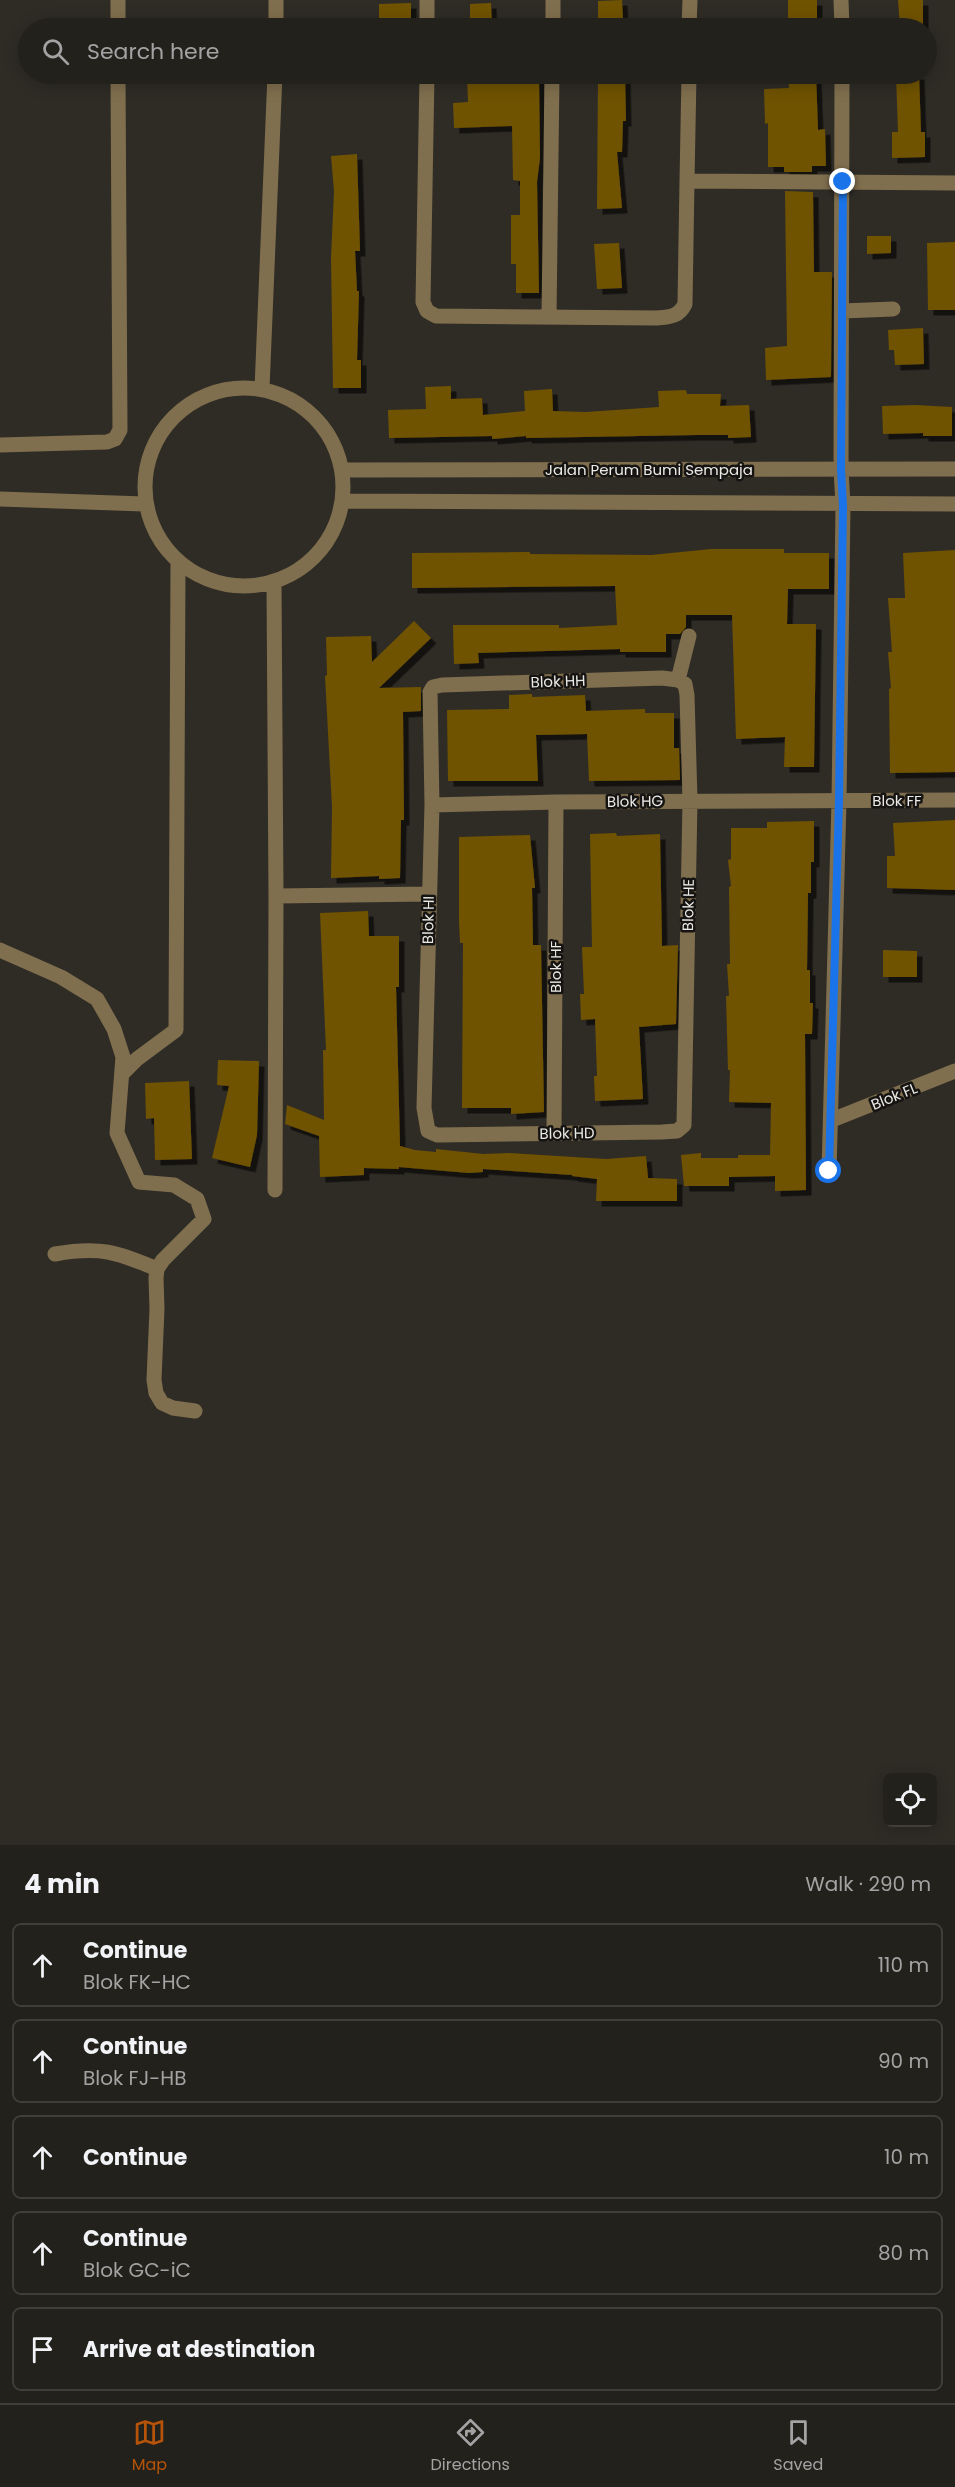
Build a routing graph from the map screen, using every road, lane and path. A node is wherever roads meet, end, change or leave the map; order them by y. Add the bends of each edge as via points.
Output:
1 (118, 0) edge
2 (276, 0) edge
3 (427, 0) edge
4 (552, 0) edge
5 (690, 0) edge
6 (841, 0) edge
7 (118, 18) edge
8 (276, 18) edge
9 (427, 18) edge
10 (553, 18) edge
11 (689, 18) edge
12 (842, 18) edge
13 (118, 84) edge
14 (275, 84) edge
15 (427, 84) edge
16 (552, 84) edge
17 (689, 84) edge
18 (842, 84) edge
19 (687, 181) junction
20 (843, 182) junction
21 (955, 183) edge
22 (893, 309) dead end
23 (842, 311) junction
24 (549, 317) junction
25 (262, 389) junction
26 (0, 445) edge
27 (841, 469) junction
28 (955, 469) edge
29 (342, 470) junction
30 (0, 499) edge
31 (342, 501) junction
32 (144, 504) junction
33 (955, 504) edge
34 (843, 505) junction
35 (178, 561) junction
36 (274, 582) junction
37 (689, 636) dead end
38 (678, 680) junction
39 (429, 699) joint
40 (690, 800) junction
41 (955, 800) edge
42 (839, 801) junction
43 (556, 802) junction
44 (432, 805) junction
45 (429, 894) junction
46 (276, 896) junction
47 (0, 950) edge
48 (955, 1071) edge
49 (122, 1074) junction
50 (686, 1115) joint
51 (832, 1120) junction
52 (554, 1133) junction
53 (437, 1135) joint
54 (829, 1171) dead end
55 (275, 1190) dead end
56 (56, 1254) dead end
57 (157, 1269) junction
58 (195, 1411) dead end

1 - 7 street
2 - 8 street
3 - 9 street
4 - 10 street
5 - 11 street
6 - 12 street
13 - 26 street via 120,430 115,439 107,442
14 - 25 street
15 - 24 street via 423,302 427,311 436,316
16 - 24 street
17 - 19 street
18 - 20 street
19 - 20 street
19 - 24 street via 682,310 657,318
20 - 21 street
20 - 23 street
22 - 23 street
23 - 27 street
25 - 29 street via 279,393 309,411 330,437
25 - 32 street via 212,392 182,409 159,435 147,467
27 - 28 street, Jalan Perum Bumi Sempaja
27 - 29 street, Jalan Perum Bumi Sempaja
27 - 34 street
29 - 31 street
30 - 32 street
31 - 34 street
31 - 36 street via 335,528 320,551 299,570
32 - 35 street via 157,534
33 - 34 street
34 - 42 street
35 - 36 street via 207,579 240,586
35 - 49 street via 176,1030
36 - 46 street
37 - 38 street
38 - 39 street, Blok HH via 442,685 434,687
38 - 40 street, Blok HE via 685,684 687,695
39 - 44 street, Blok HI
40 - 42 street, Blok HG
40 - 43 street, Blok HG
40 - 50 street, Blok HE
41 - 42 street, Blok FF
42 - 51 street
43 - 44 street, Blok HG
43 - 52 street, Blok HF
44 - 45 street, Blok HI
45 - 46 street
45 - 53 street, Blok HI via 424,1108 428,1131
46 - 55 street
47 - 49 street via 61,977 97,999 114,1029 123,1057
48 - 51 street, Blok FL
49 - 57 street via 117,1133 139,1182 174,1185 198,1199 204,1219
50 - 52 street, Blok HD via 684,1125 677,1131
51 - 54 street
52 - 53 street, Blok HD
56 - 57 street via 101,1250
57 - 58 street via 156,1393 162,1403

